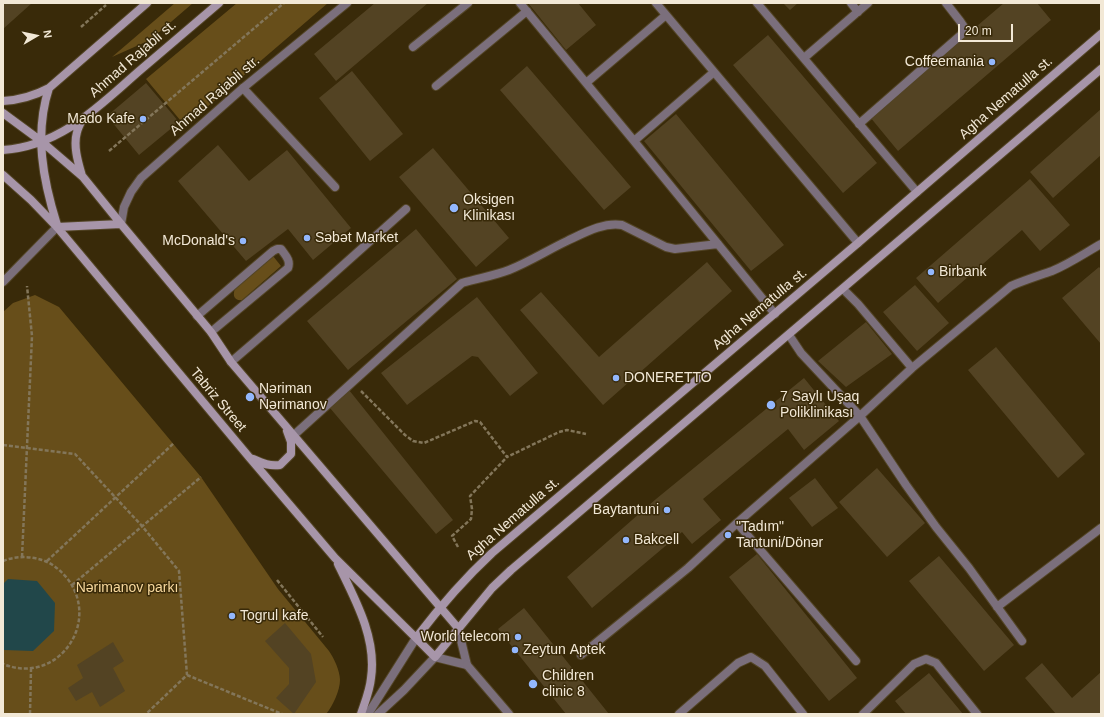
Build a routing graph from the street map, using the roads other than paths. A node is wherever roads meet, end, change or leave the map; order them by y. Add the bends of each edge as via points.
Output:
1 (147, 3) edge
2 (219, 3) edge
3 (347, 3) edge
4 (468, 3) edge
5 (520, 3) edge
6 (656, 3) edge
7 (757, 3) edge
8 (851, 3) edge
9 (868, 3) edge
10 (946, 3) edge
11 (527, 11) junction
12 (858, 12) junction
13 (666, 15) junction
14 (1101, 34) edge
15 (413, 47) dead end
16 (804, 58) junction
17 (1101, 69) edge
18 (714, 72) junction
19 (586, 83) junction
20 (436, 86) dead end
21 (49, 88) junction
22 (243, 88) junction
23 (3, 101) edge
24 (3, 113) edge
25 (82, 120) junction
26 (859, 124) junction
27 (634, 141) junction
28 (41, 142) junction
29 (3, 150) edge
30 (3, 175) edge
31 (83, 177) junction
32 (335, 187) dead end
33 (917, 192) junction
34 (406, 209) dead end
35 (121, 224) junction
36 (57, 227) junction
37 (858, 243) junction
38 (718, 244) junction
39 (1101, 244) edge
40 (3, 282) edge
41 (843, 289) junction
42 (775, 314) junction
43 (197, 316) junction
44 (211, 332) junction
45 (788, 335) junction
46 (231, 362) junction
47 (912, 368) junction
48 (860, 416) junction
49 (284, 424) junction
50 (294, 435) junction
51 (249, 457) junction
52 (737, 523) junction
53 (1101, 528) edge
54 (335, 558) junction
55 (440, 607) junction
56 (997, 607) junction
57 (458, 628) junction
58 (416, 638) junction
59 (1022, 640) dead end
60 (581, 655) dead end
61 (436, 656) junction
62 (856, 661) dead end
63 (467, 665) junction
64 (362, 714) edge
65 (368, 714) edge
66 (378, 714) edge
67 (510, 714) edge
68 (679, 714) edge
69 (803, 714) edge
70 (863, 714) edge
71 (977, 714) edge

1 - 21 main road
2 - 25 main road, Ahmad Rajabli st.
3 - 22 street, Ahmad Rajabli str.
4 - 15 street
5 - 11 street
6 - 13 street
7 - 16 street
8 - 12 street
9 - 12 street
10 - 26 street via 964,27 962,34
11 - 19 street
11 - 20 street
12 - 16 street
13 - 18 street
13 - 19 street
14 - 33 main road, Agha Nematulla st.
16 - 26 street
17 - 41 main road
18 - 27 street
18 - 37 street
19 - 27 street
21 - 23 main road via 25,98
21 - 28 main road via 42,113
22 - 32 street
22 - 35 street, Ahmad Rajabli str. via 141,178 124,207
24 - 28 main road
25 - 28 main road, Ahmad Rajabli st.
25 - 31 main road via 77,132 76,146
26 - 33 street
27 - 38 street
28 - 29 main road, Ahmad Rajabli st.
28 - 31 main road
28 - 36 main road via 45,183
30 - 36 main road, Tabriz Street
31 - 35 main road
33 - 37 main road, Agha Nematulla st.
34 - 46 street
35 - 36 main road
35 - 43 main road
36 - 40 street
36 - 51 main road, Tabriz Street
37 - 42 main road, Agha Nematulla st.
38 - 42 street
38 - 50 street via 675,249 622,225 606,225 510,269 462,283
39 - 47 street via 1052,271 1011,286
41 - 45 main road
41 - 47 street
42 - 55 main road, Agha Nematulla st. via 492,553
43 - 44 main road
43 - 44 street via 273,251 281,249 289,260 288,268
44 - 46 main road
45 - 48 street via 801,353
45 - 57 main road via 511,570
46 - 49 main road
47 - 48 street
48 - 52 street
48 - 56 street via 906,485
49 - 50 main road
49 - 51 main road via 291,442 291,454 280,465 265,465
50 - 55 main road
51 - 54 main road, Tabriz Street
52 - 60 street via 688,568
52 - 62 street
53 - 56 street
54 - 58 main road, Tabriz Street
54 - 64 main road via 365,623 371,649 371,680
55 - 57 main road
55 - 58 main road, Agha Nematulla st.
56 - 59 street
57 - 61 main road
57 - 63 street
58 - 61 main road, Tabriz Street
58 - 65 street
61 - 63 street
61 - 66 street
63 - 67 street
68 - 69 street via 738,663 752,658 765,666
70 - 71 street via 914,664 926,659 936,663

